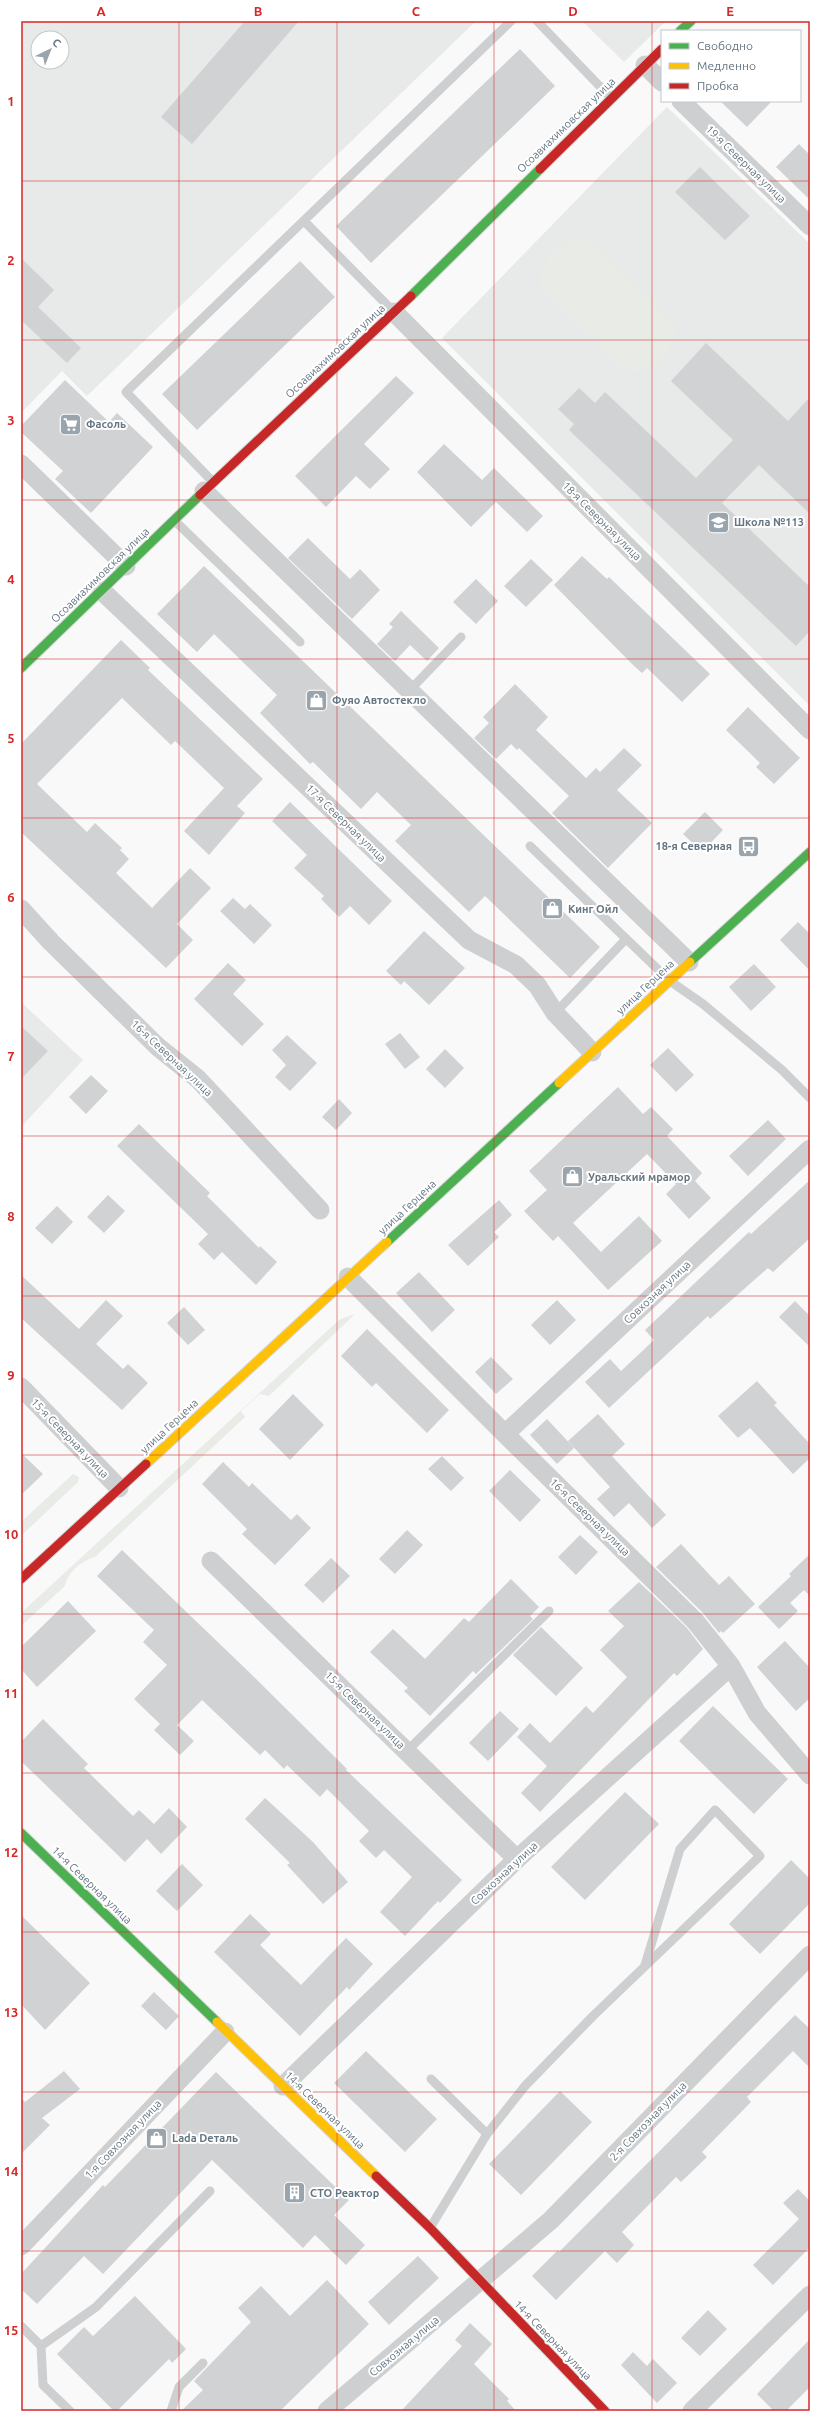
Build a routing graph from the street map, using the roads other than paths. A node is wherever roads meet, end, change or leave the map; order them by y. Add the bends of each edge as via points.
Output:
1 (511, 21) edge
2 (537, 21) edge
3 (690, 21) edge
4 (681, 30) edge
5 (661, 50) edge
6 (645, 66) junction
7 (661, 81) edge
8 (611, 98) junction
9 (682, 102) edge
10 (304, 221) junction
11 (810, 226) edge
12 (394, 312) junction
13 (21, 464) edge
14 (208, 486) junction
15 (174, 520) junction
16 (126, 566) junction
17 (101, 590) junction
18 (461, 637) dead end
19 (300, 642) dead end
20 (21, 668) edge
21 (409, 690) junction
22 (810, 730) edge
23 (530, 846) dead end
24 (810, 852) edge
25 (21, 909) edge
26 (626, 939) junction
27 (689, 962) junction
28 (670, 981) junction
29 (555, 1013) junction
30 (592, 1052) junction
31 (810, 1098) edge
32 (810, 1149) edge
33 (320, 1210) dead end
34 (348, 1277) junction
35 (21, 1387) edge
36 (505, 1434) junction
37 (119, 1488) junction
38 (212, 1561) dead end
39 (21, 1579) edge
40 (549, 1611) dead end
41 (731, 1666) junction
42 (407, 1751) junction
43 (810, 1775) edge
44 (21, 1833) edge
45 (517, 1860) junction
46 (810, 1955) edge
47 (645, 1965) junction
48 (225, 2032) junction
49 (431, 2079) dead end
50 (283, 2086) junction
51 (487, 2134) junction
52 (210, 2191) dead end
53 (430, 2228) junction
54 (21, 2246) edge
55 (480, 2281) junction
56 (810, 2296) edge
57 (21, 2326) edge
58 (41, 2346) junction
59 (203, 2363) dead end
60 (70, 2411) edge
61 (171, 2411) edge
62 (327, 2411) edge
63 (605, 2411) edge
64 (692, 2411) edge

1 - 10 lane
2 - 8 lane
3 - 4 street
5 - 6 street, Осоавиахимовская улица
6 - 7 street
6 - 8 street, Осоавиахимовская улица
8 - 12 street, Осоавиахимовская улица
9 - 11 street, 19-я Северная улица
10 - 12 lane
10 - 14 lane via 126,392
12 - 14 street, Осоавиахимовская улица
12 - 22 street, 18-я Северная улица
13 - 16 street
14 - 15 street, Осоавиахимовская улица
14 - 21 street
15 - 16 street, Осоавиахимовская улица
15 - 19 lane
16 - 17 street, Осоавиахимовская улица
17 - 20 street, Осоавиахимовская улица
17 - 29 street, 17-я Северная улица via 469,940 516,965 537,986
18 - 21 lane
21 - 27 street
23 - 26 lane
24 - 27 street, улица Герцена
25 - 33 street, 16-я Северная улица via 158,1048 198,1079
26 - 28 lane
26 - 29 lane
27 - 28 street, улица Герцена
28 - 30 street, улица Герцена
28 - 31 lane via 703,1004 782,1070
29 - 30 street, 17-я Северная улица
30 - 34 street, улица Герцена
32 - 36 street, Совхозная улица
34 - 36 street, 16-я Северная улица
34 - 37 street, улица Герцена
35 - 37 street, 15-я Северная улица
36 - 41 street, 16-я Северная улица via 696,1621
37 - 39 street, улица Герцена
38 - 42 street, 15-я Северная улица
40 - 42 lane
41 - 43 street, 16-я Северная улица via 757,1713
41 - 45 street, Совхозная улица
42 - 45 street, 15-я Северная улица
44 - 48 street, 14-я Северная улица
45 - 50 street, Совхозная улица
46 - 55 street, 2-я Совхозная улица via 551,2220
47 - 47 lane via 760,1856 715,1810 680,1849
47 - 51 lane via 525,2086
48 - 50 street, 14-я Северная улица
48 - 54 street, 1-я Совхозная улица
49 - 51 lane
50 - 53 street, 14-я Северная улица
51 - 53 lane
52 - 58 lane via 96,2307
53 - 55 street, 14-я Северная улица
55 - 62 street, Совхозная улица
55 - 63 street, 14-я Северная улица
56 - 64 street
57 - 58 lane
58 - 60 lane via 44,2385
59 - 61 lane via 179,2387

